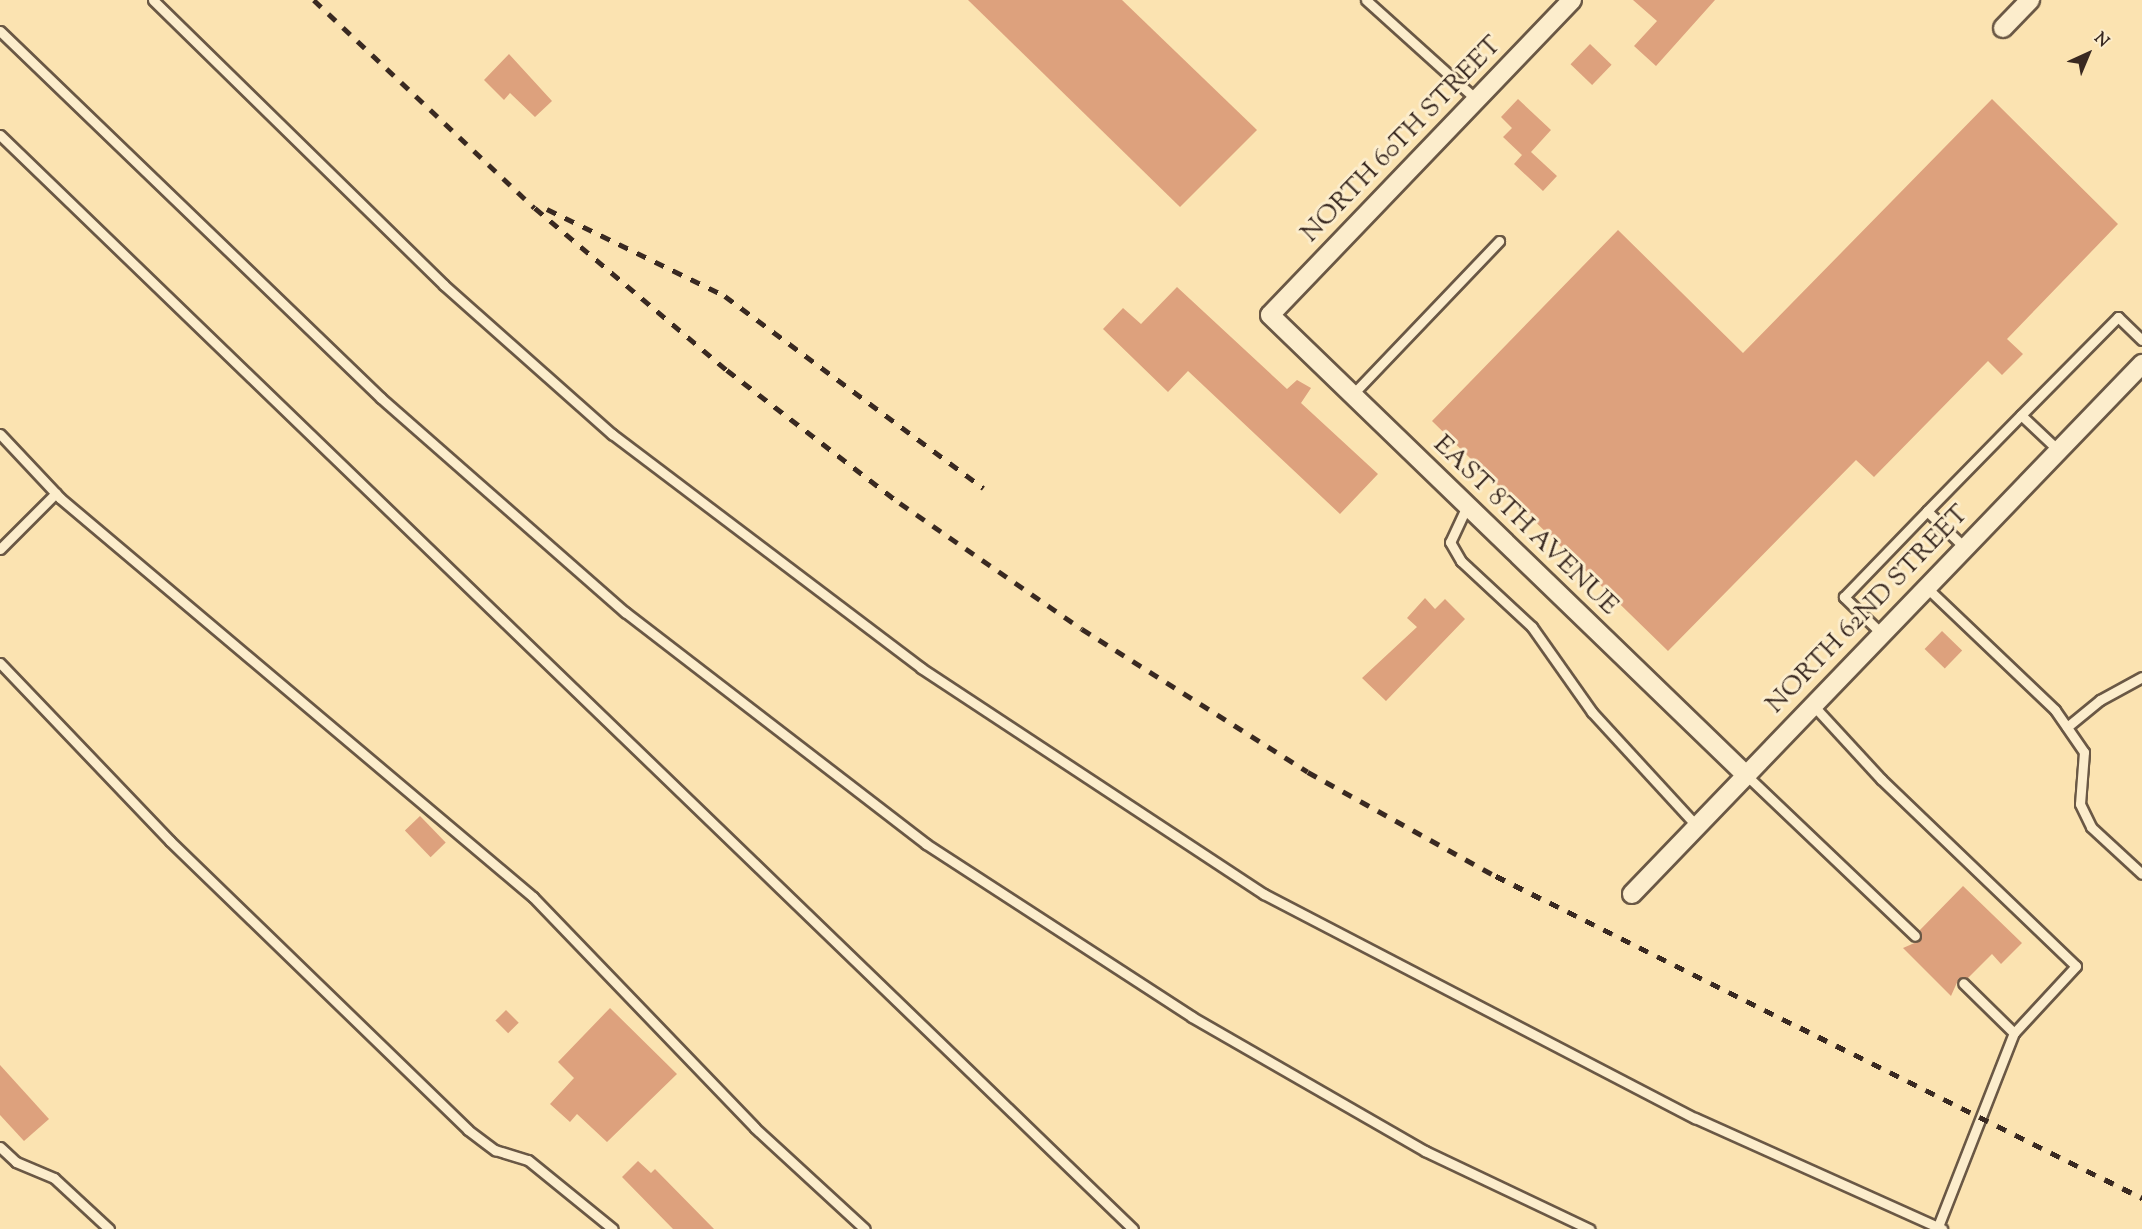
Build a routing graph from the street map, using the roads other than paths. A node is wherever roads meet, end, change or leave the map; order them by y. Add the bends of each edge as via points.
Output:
1 (153, 0) edge
2 (1366, 0) edge
3 (1572, 0) edge
4 (2030, 0) edge
5 (2003, 27) dead end
6 (0, 31) edge
7 (1476, 99) junction
8 (0, 135) edge
9 (1499, 241) dead end
10 (1270, 315) joint
11 (2142, 340) edge
12 (2142, 364) edge
13 (1352, 395) junction
14 (2021, 414) junction
15 (0, 434) edge
16 (2058, 450) junction
17 (56, 493) junction
18 (1467, 506) junction
19 (1927, 511) junction
20 (1964, 547) junction
21 (0, 549) edge
22 (1926, 587) junction
23 (1881, 633) junction
24 (0, 663) edge
25 (2142, 677) edge
26 (1812, 704) junction
27 (2067, 727) junction
28 (1744, 773) junction
29 (1696, 825) junction
30 (2142, 874) edge
31 (1632, 894) dead end
32 (1915, 936) dead end
33 (1964, 983) dead end
34 (2014, 1033) junction
35 (0, 1147) edge
36 (1939, 1228) edge
37 (109, 1229) edge
38 (613, 1229) edge
39 (865, 1229) edge
40 (1133, 1229) edge
41 (1589, 1229) edge

1 - 36 lane via 444,285 612,434 930,674 1264,894 1695,1118
2 - 7 lane
3 - 7 street, NORTH 60TH STREET
4 - 5 street
6 - 41 lane via 407,421 626,612 926,844 1203,1023 1425,1151
7 - 10 street, NORTH 60TH STREET
8 - 40 lane
9 - 13 lane
10 - 13 street, EAST 8TH AVENUE
11 - 14 lane via 2118,317
12 - 16 street, NORTH 62ND STREET
13 - 18 street, EAST 8TH AVENUE
14 - 16 lane
14 - 19 lane
15 - 17 lane
16 - 20 street, NORTH 62ND STREET
17 - 21 lane
17 - 39 lane via 533,897 755,1128
18 - 28 street, EAST 8TH AVENUE
18 - 29 lane via 1450,542 1461,561 1532,627 1592,712
19 - 20 lane
19 - 23 lane via 1844,597
20 - 22 street, NORTH 62ND STREET
22 - 23 street, NORTH 62ND STREET
22 - 27 lane
23 - 26 street, NORTH 62ND STREET
24 - 38 lane via 170,841 468,1130 495,1150 528,1160
25 - 27 lane via 2100,700
26 - 28 street, NORTH 62ND STREET
26 - 34 lane via 1881,779 2076,966
27 - 30 lane via 2084,752 2080,804 2091,827
28 - 29 street, NORTH 62ND STREET
28 - 32 lane
29 - 31 street, NORTH 62ND STREET
33 - 34 lane
34 - 36 lane
35 - 37 lane via 16,1162 54,1178

